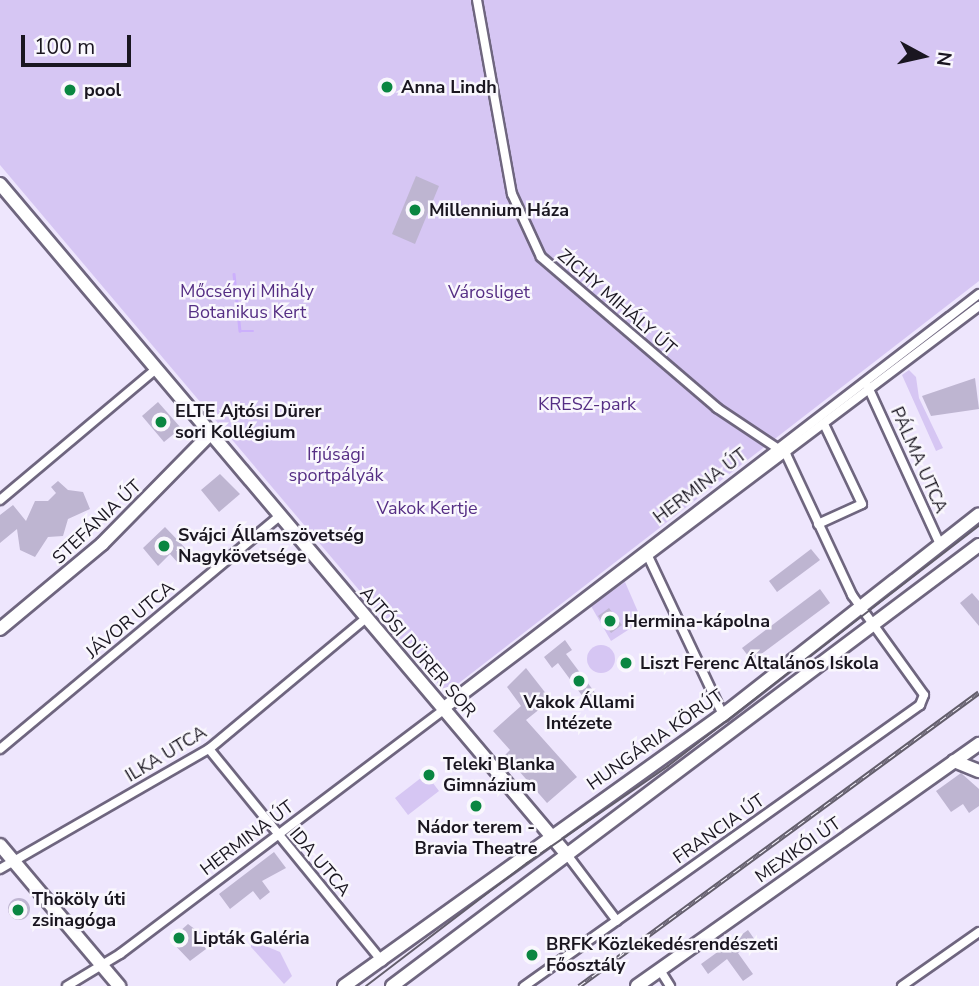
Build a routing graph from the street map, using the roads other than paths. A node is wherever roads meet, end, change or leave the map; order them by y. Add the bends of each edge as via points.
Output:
1 (477, 0) edge
2 (0, 184) edge
3 (979, 294) edge
4 (979, 306) edge
5 (156, 369) junction
6 (867, 385) junction
7 (824, 424) junction
8 (211, 433) junction
9 (778, 448) junction
10 (786, 454) junction
11 (0, 500) edge
12 (979, 514) edge
13 (280, 516) junction
14 (818, 524) junction
15 (940, 544) junction
16 (979, 545) edge
17 (646, 553) junction
18 (859, 604) junction
19 (365, 619) junction
20 (873, 624) junction
21 (0, 629) edge
22 (444, 707) junction
23 (723, 715) junction
24 (979, 744) edge
25 (0, 748) edge
26 (209, 749) junction
27 (954, 761) junction
28 (979, 771) edge
29 (278, 835) junction
30 (552, 836) junction
31 (0, 845) edge
32 (568, 856) junction
33 (13, 861) junction
34 (0, 869) edge
35 (617, 921) junction
36 (979, 932) edge
37 (382, 961) junction
38 (101, 966) junction
39 (660, 970) junction
40 (646, 983) edge
41 (66, 986) edge
42 (119, 986) edge
43 (344, 986) edge
44 (392, 986) edge
45 (524, 986) edge
46 (670, 986) edge
47 (902, 986) edge

1 - 9 street, ZICHY MIHÁLY ÚT via 512,194 541,257 717,408
2 - 5 main road, AJTÓSI DÜRER SOR
3 - 6 street, HERMINA ÚT
4 - 6 street, HERMINA ÚT
5 - 8 main road, AJTÓSI DÜRER SOR
5 - 11 street
6 - 7 street, HERMINA ÚT
6 - 9 street, HERMINA ÚT
6 - 15 street, PÁLMA UTCA
7 - 10 street, HERMINA ÚT
7 - 14 street via 862,505
8 - 13 main road, AJTÓSI DÜRER SOR
8 - 21 main road, STEFÁNIA ÚT via 102,544
9 - 10 street, ZICHY MIHÁLY ÚT
9 - 17 street, HERMINA ÚT
10 - 14 street
10 - 17 street, HERMINA ÚT
12 - 15 main road, HUNGÁRIA KÖRÚT
13 - 19 main road, AJTÓSI DÜRER SOR
13 - 25 street, JÁVOR UTCA
14 - 18 street
15 - 18 main road, HUNGÁRIA KÖRÚT
16 - 20 main road
17 - 22 street, HERMINA ÚT via 453,694
17 - 23 street
18 - 20 street
18 - 23 main road, HUNGÁRIA KÖRÚT
19 - 22 main road, AJTÓSI DÜRER SOR
19 - 26 street, ILKA UTCA
20 - 32 main road
20 - 35 street, FRANCIA ÚT via 923,693 920,705
22 - 29 street, HERMINA ÚT
22 - 30 main road, AJTÓSI DÜRER SOR
23 - 30 main road, HUNGÁRIA KÖRÚT
24 - 27 main road, MEXIKÓI ÚT
26 - 29 street, IDA UTCA
26 - 33 street, ILKA UTCA
27 - 28 main road
27 - 39 main road, MEXIKÓI ÚT
29 - 37 street, IDA UTCA
29 - 38 street, HERMINA ÚT
30 - 32 main road, AJTÓSI DÜRER SOR
30 - 37 main road, HUNGÁRIA KÖRÚT
31 - 33 main road
32 - 35 street, AJTÓSI DÜRER SOR
32 - 44 main road
33 - 34 street, ILKA UTCA
33 - 38 main road
35 - 45 street, FRANCIA ÚT
36 - 47 street
37 - 43 main road, HUNGÁRIA KÖRÚT
38 - 41 street, HERMINA ÚT
38 - 42 main road
39 - 40 main road, MEXIKÓI ÚT
39 - 46 street

